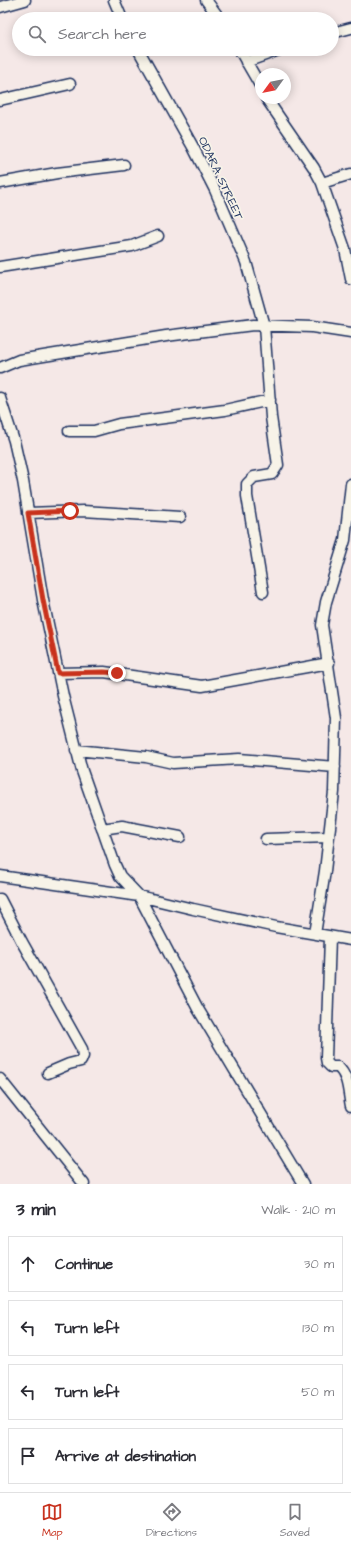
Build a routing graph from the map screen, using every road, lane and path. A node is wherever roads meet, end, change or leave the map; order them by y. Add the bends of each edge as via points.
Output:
1 (25, 0) edge
2 (114, 0) edge
3 (206, 0) edge
4 (0, 7) edge
5 (119, 12) edge
6 (215, 12) edge
7 (351, 28) edge
8 (339, 31) edge
9 (142, 56) edge
10 (243, 56) edge
11 (263, 56) edge
12 (246, 62) junction
13 (255, 78) edge
14 (70, 84) dead end
15 (0, 100) edge
16 (270, 104) edge
17 (124, 165) dead end
18 (351, 174) edge
19 (0, 183) edge
20 (322, 183) junction
21 (158, 236) dead end
22 (348, 248) edge
23 (0, 267) edge
24 (351, 279) edge
25 (264, 326) junction
26 (351, 333) edge
27 (0, 368) edge
28 (0, 398) edge
29 (270, 400) junction
30 (69, 431) dead end
31 (351, 484) edge
32 (28, 513) junction
33 (180, 517) dead end
34 (263, 592) dead end
35 (329, 663) junction
36 (58, 673) junction
37 (76, 750) junction
38 (334, 767) junction
39 (102, 829) junction
40 (180, 837) dead end
41 (329, 837) junction
42 (266, 839) dead end
43 (0, 876) edge
44 (139, 896) junction
45 (0, 899) edge
46 (315, 934) junction
47 (330, 937) junction
48 (351, 940) edge
49 (48, 1073) dead end
50 (0, 1079) edge
51 (351, 1106) edge
52 (84, 1184) edge
53 (303, 1184) edge

1 - 4 street
2 - 5 street
3 - 6 street
7 - 8 street
9 - 25 street, ODARA STREET via 215,190 246,262
10 - 12 street
11 - 12 street
12 - 13 street
14 - 15 street
16 - 20 street
17 - 19 street
18 - 20 street
20 - 22 street
21 - 23 street via 132,246
22 - 24 street
25 - 26 street via 312,327
25 - 27 street via 253,325 166,336 19,360
25 - 29 street, ODARA STREET
28 - 32 street via 14,440
29 - 30 street via 225,410 119,424 94,431
29 - 34 street, ODARA STREET via 278,465 272,474 254,477 247,484
31 - 35 street via 345,540 326,602 322,625
32 - 33 street via 83,512
32 - 36 street
35 - 36 street via 202,686 104,672
35 - 38 street via 336,718
36 - 37 street
37 - 38 street via 146,757 173,763 239,759
37 - 39 street
38 - 41 street
39 - 40 street via 122,826
39 - 44 street via 120,876
41 - 42 street
41 - 46 street
43 - 44 street
44 - 46 street via 193,910
44 - 53 street via 198,1009
45 - 49 street via 82,1049 83,1056 80,1061
46 - 47 street
47 - 48 street
47 - 51 street via 326,1058 331,1067 338,1067 346,1077
50 - 52 street

